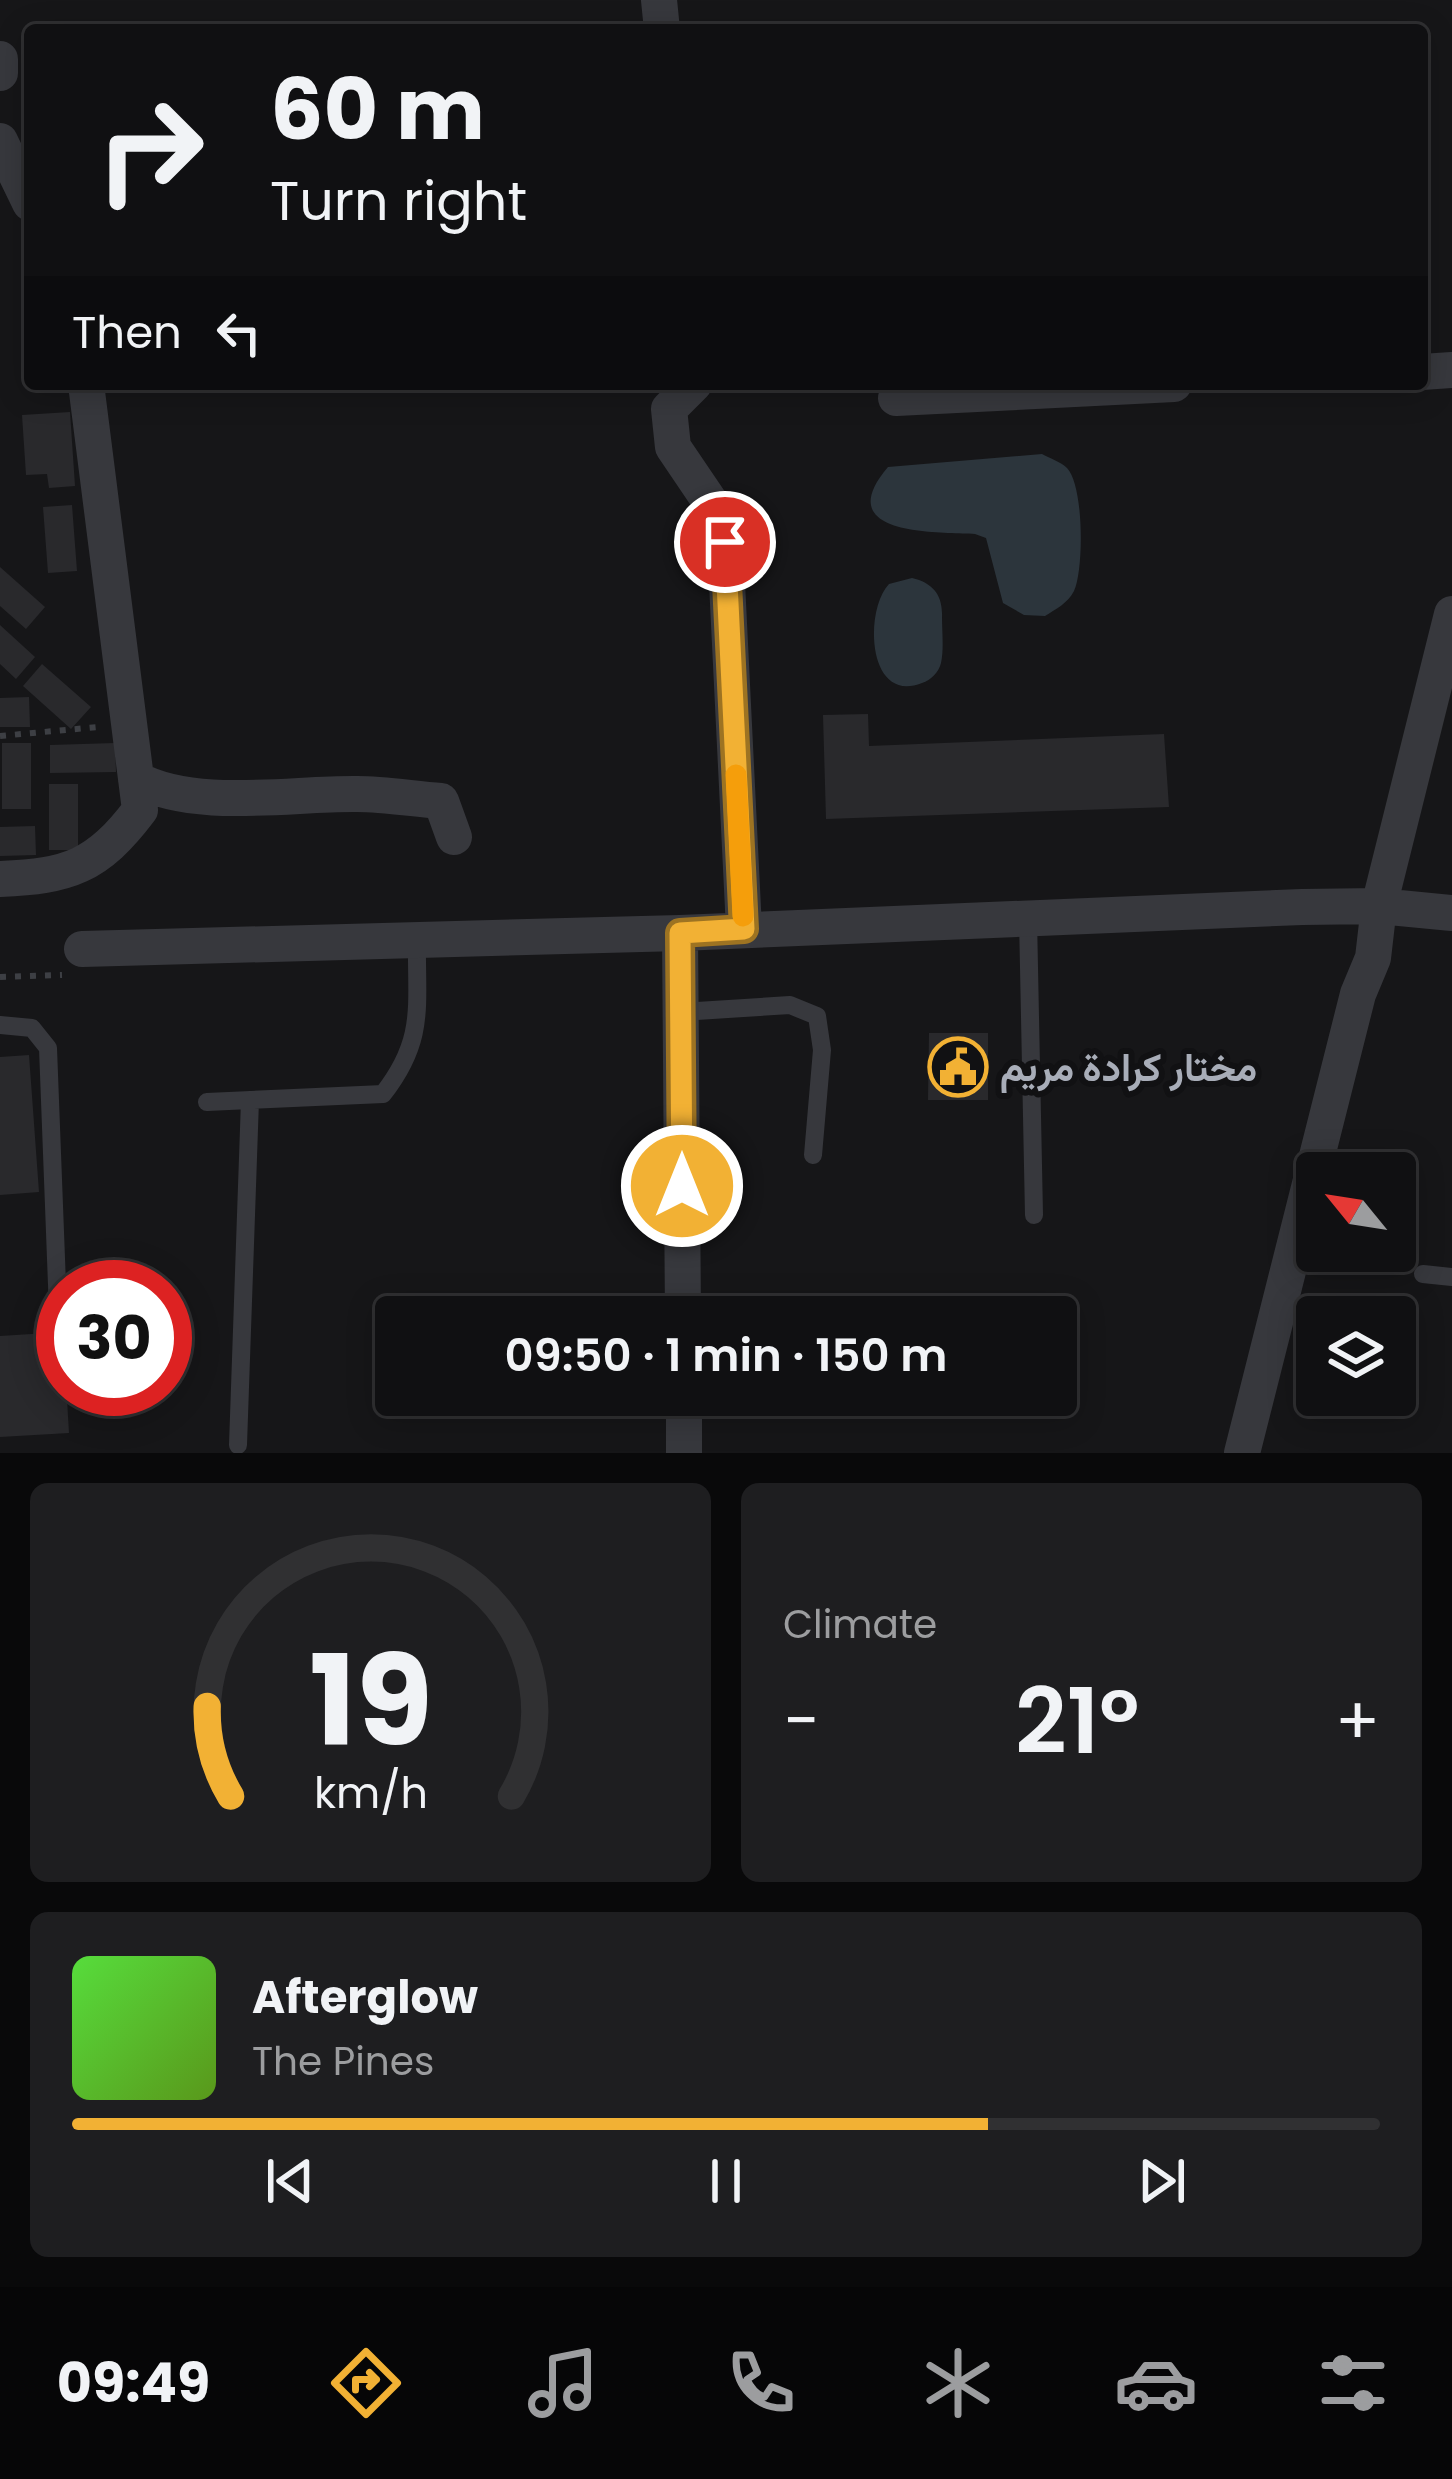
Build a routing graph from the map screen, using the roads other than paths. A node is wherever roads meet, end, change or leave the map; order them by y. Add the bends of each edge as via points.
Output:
1 (0, 59) edge
2 (0, 73) edge
3 (0, 141) edge
4 (24, 191) edge
5 (87, 390) edge
6 (688, 390) edge
7 (1055, 390) edge
8 (896, 398) dead end
9 (1452, 614) edge
10 (136, 779) junction
11 (454, 837) dead end
12 (0, 879) edge
13 (1378, 906) junction
14 (1452, 913) edge
15 (1028, 918) junction
16 (744, 929) junction
17 (680, 933) junction
18 (417, 940) junction
19 (1372, 958) junction
20 (73, 962) road end
21 (681, 1012) junction
22 (0, 1025) edge
23 (250, 1100) junction
24 (207, 1102) dead end
25 (1339, 1152) edge
26 (813, 1155) dead end
27 (1034, 1216) dead end
28 (56, 1260) edge
29 (1310, 1272) edge
30 (1423, 1274) dead end
31 (1452, 1277) edge
32 (683, 1296) edge
33 (684, 1416) edge
34 (238, 1445) dead end
35 (684, 1453) edge
36 (1242, 1453) edge
37 (1264, 1453) edge

1 - 2 street
3 - 4 street
5 - 10 street
6 - 16 street via 669,409 673,447 715,509 725,542
7 - 8 street
9 - 13 street
10 - 11 street via 161,793 441,801
10 - 12 street via 140,811 100,856 56,876
13 - 14 street
13 - 15 street
13 - 19 street
15 - 16 street
15 - 27 lane
16 - 17 street
17 - 18 street
17 - 21 street
18 - 20 street
18 - 23 lane via 416,1032 406,1064 383,1094
19 - 25 street via 1374,1013
19 - 36 street
21 - 26 lane via 790,1005 817,1016 822,1051
21 - 32 street
22 - 28 lane via 32,1028 48,1048
23 - 24 lane
23 - 34 lane
29 - 37 street
30 - 31 lane
33 - 35 street

